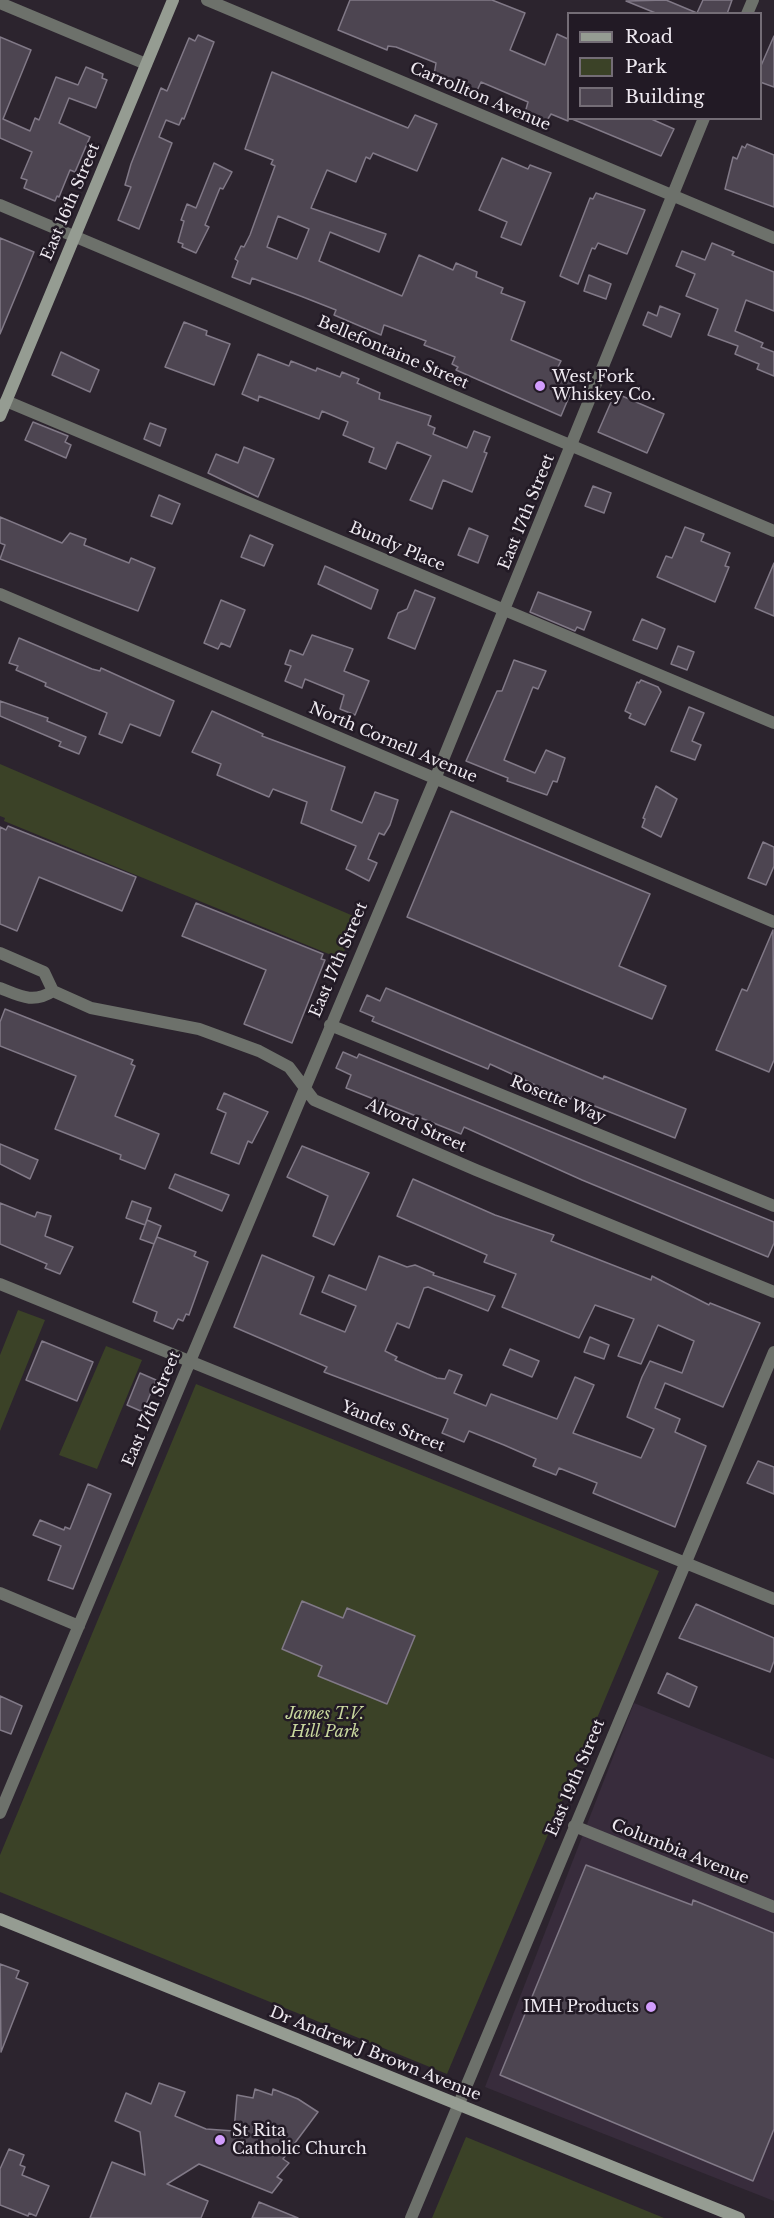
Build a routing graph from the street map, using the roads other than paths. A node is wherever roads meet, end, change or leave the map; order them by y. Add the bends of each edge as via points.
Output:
1 (172, 0) edge
2 (207, 0) edge
3 (0, 3) edge
4 (146, 64) junction
5 (703, 120) edge
6 (673, 196) junction
7 (0, 205) edge
8 (74, 236) junction
9 (774, 238) edge
10 (6, 401) junction
11 (0, 416) edge
12 (572, 446) junction
13 (774, 531) edge
14 (0, 594) edge
15 (504, 610) junction
16 (774, 723) edge
17 (435, 778) junction
18 (774, 922) edge
19 (0, 953) edge
20 (0, 988) edge
21 (53, 991) junction
22 (330, 1025) junction
23 (304, 1089) junction
24 (774, 1206) edge
25 (0, 1284) edge
26 (774, 1292) edge
27 (774, 1352) edge
28 (189, 1361) junction
29 (684, 1563) junction
30 (0, 1593) edge
31 (774, 1599) edge
32 (79, 1626) junction
33 (0, 1813) edge
34 (574, 1827) junction
35 (774, 1907) edge
36 (0, 1919) edge
37 (458, 2105) junction
38 (411, 2218) edge
39 (739, 2218) edge

1 - 4 main road, East 16th Street
2 - 6 street, Carrollton Avenue
3 - 4 street
4 - 8 main road, East 16th Street
5 - 6 street, East 17th Street
6 - 9 street, Carrollton Avenue
6 - 12 street, East 17th Street
7 - 8 street, Bellefontaine Street
8 - 10 main road, East 16th Street
8 - 12 street, Bellefontaine Street
10 - 11 main road, East 16th Street
10 - 15 street, Bundy Place
12 - 13 street, Bellefontaine Street
12 - 15 street, East 17th Street
14 - 17 street, North Cornell Avenue
15 - 16 street, Bundy Place
15 - 17 street, East 17th Street
17 - 18 street, North Cornell Avenue
17 - 22 street, East 17th Street
19 - 21 street, Alvord Street via 44,972
20 - 21 street via 30,1000
21 - 23 street, Alvord Street via 91,1008 199,1029 259,1051 289,1067
22 - 23 street, East 17th Street
22 - 24 street, Rosette Way
23 - 26 street, Alvord Street via 314,1100 476,1170
23 - 28 street, East 17th Street
25 - 28 street, Yandes Street
27 - 29 street, East 19th Street
28 - 29 street, Yandes Street
28 - 32 street, East 17th Street
29 - 31 street, Yandes Street
29 - 34 street, East 19th Street
30 - 32 street
32 - 33 street, East 17th Street
34 - 35 street, Columbia Avenue
34 - 37 street, East 19th Street
36 - 37 main road, Dr Andrew J Brown Avenue
37 - 38 street, East 19th Street
37 - 39 main road, Dr Andrew J Brown Avenue

